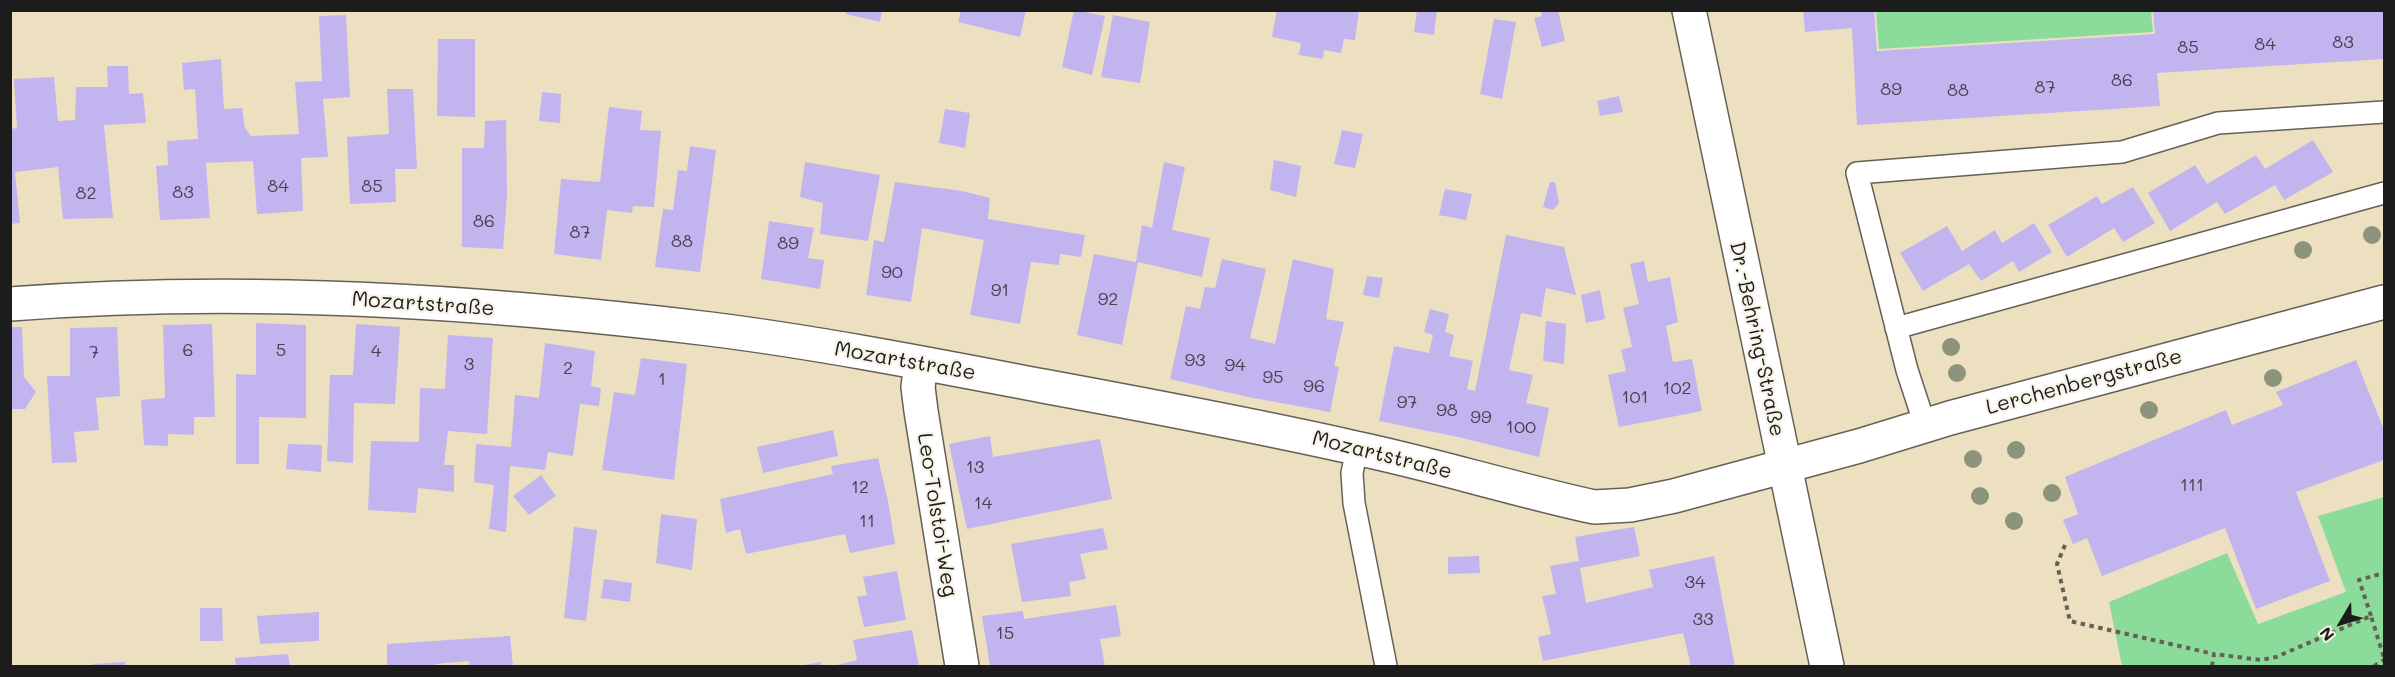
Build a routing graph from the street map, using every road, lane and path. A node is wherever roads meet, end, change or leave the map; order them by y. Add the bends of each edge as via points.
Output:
1 (1689, 10) edge
2 (2385, 112) edge
3 (2385, 193) edge
4 (2385, 302) edge
5 (10, 304) edge
6 (1896, 328) junction
7 (921, 363) junction
8 (1925, 425) junction
9 (1358, 448) junction
10 (1784, 466) junction
11 (2065, 545) dead end
12 (2385, 573) edge
13 (2371, 616) junction
14 (2214, 654) junction
15 (2385, 659) edge
16 (962, 666) edge
17 (1386, 666) edge
18 (1827, 666) edge
19 (2212, 666) edge
20 (2374, 666) edge

1 - 10 street, Dr.-Behring-Straße
2 - 6 lane via 2218,123 2122,152 1857,173
3 - 6 lane
4 - 8 street, Lerchenbergstraße
5 - 7 street, Mozartstraße via 113,297 426,302 711,329
6 - 8 lane
7 - 9 street, Mozartstraße
7 - 16 street, Leo-Tolstoi-Weg via 921,411
8 - 10 street, Lerchenbergstraße
9 - 10 street, Mozartstraße via 1594,507 1674,496
9 - 17 lane via 1352,473 1354,502
10 - 18 street, Dr.-Behring-Straße
11 - 14 path via 2057,564 2070,621
12 - 13 path via 2359,580
13 - 14 path via 2276,657 2261,660
13 - 15 path
14 - 19 path
15 - 20 path

